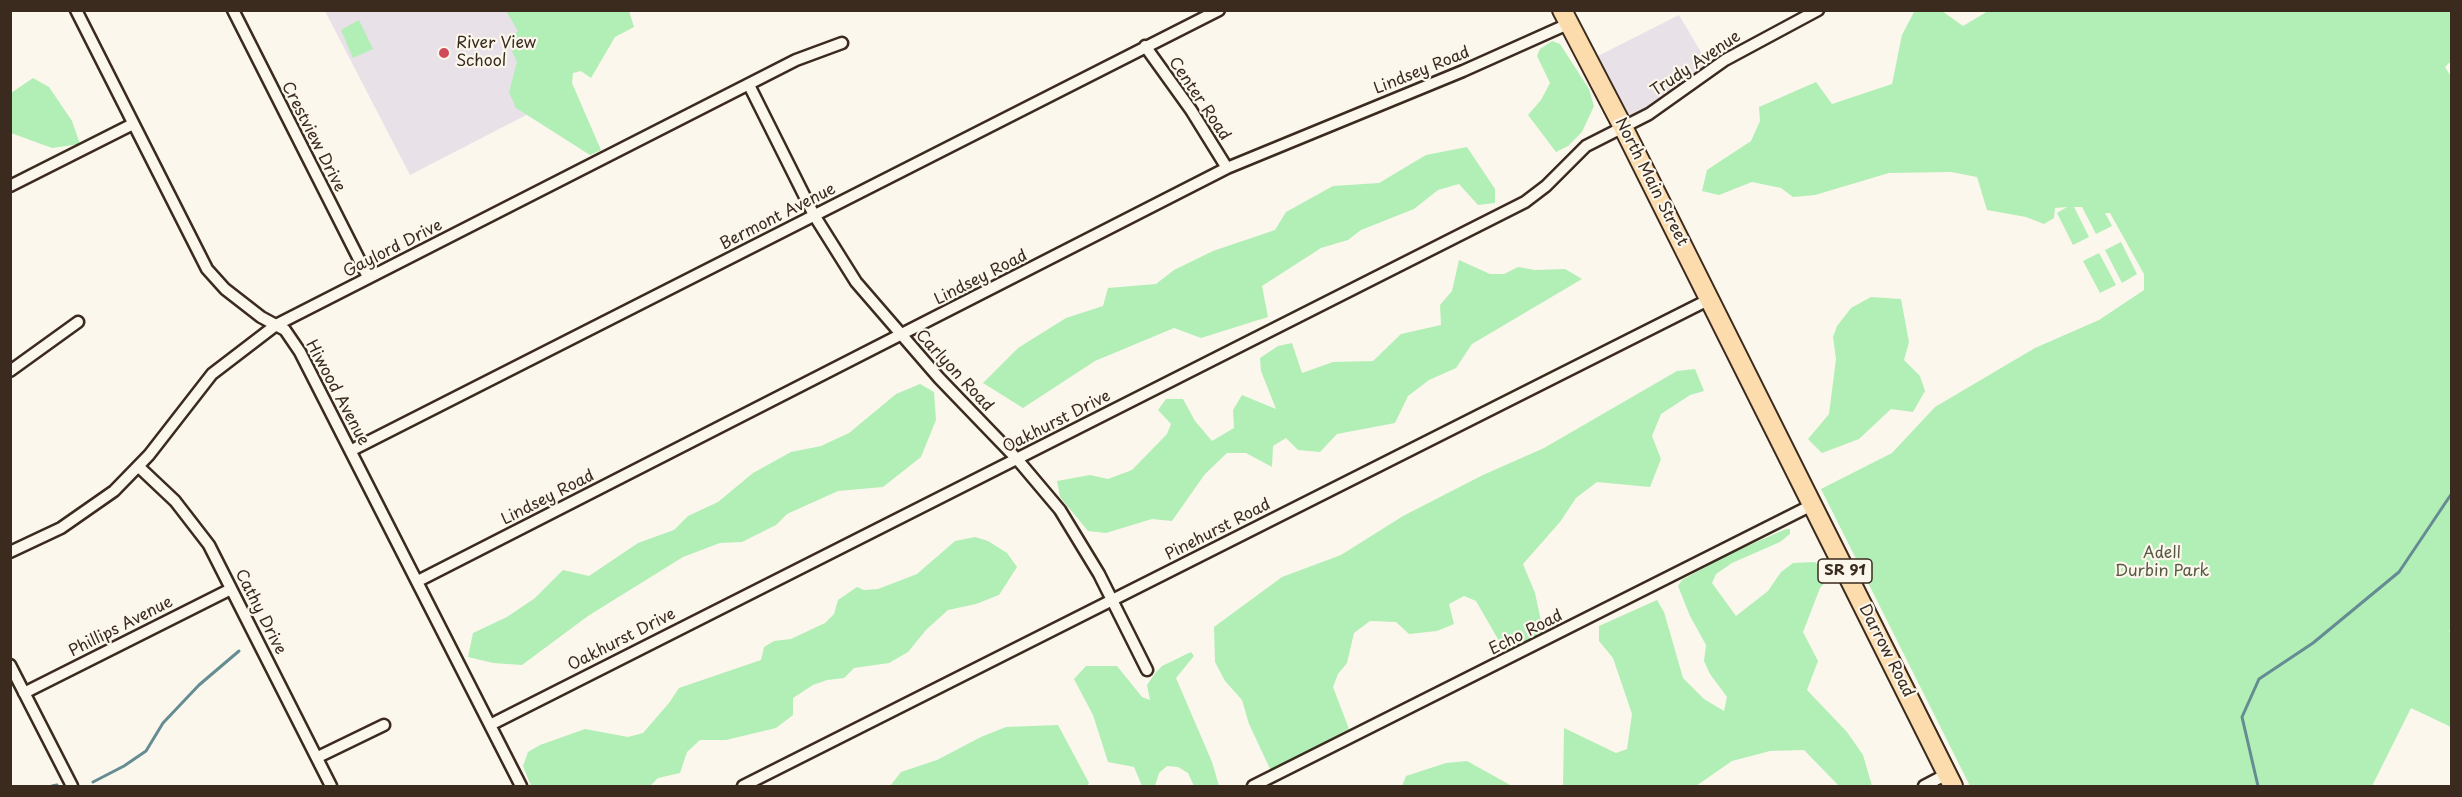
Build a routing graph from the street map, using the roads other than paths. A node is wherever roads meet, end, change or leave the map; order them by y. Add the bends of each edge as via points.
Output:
1 (76, 10) edge
2 (233, 10) edge
3 (1219, 10) edge
4 (1818, 10) edge
5 (1565, 17) edge
6 (842, 43) dead end
7 (1146, 46) junction
8 (749, 85) junction
9 (133, 124) junction
10 (1623, 127) junction
11 (1227, 168) junction
12 (10, 186) edge
13 (814, 214) junction
14 (368, 277) junction
15 (1708, 300) junction
16 (78, 322) dead end
17 (276, 325) junction
18 (901, 335) junction
19 (1736, 356) joint
20 (10, 371) edge
21 (352, 450) junction
22 (1017, 459) junction
23 (139, 467) junction
24 (1812, 505) junction
25 (10, 552) edge
26 (418, 581) junction
27 (231, 589) junction
28 (1112, 600) junction
29 (10, 665) edge
30 (1147, 670) dead end
31 (24, 693) junction
32 (490, 724) junction
33 (384, 725) dead end
34 (318, 757) junction
35 (1950, 780) edge
36 (72, 786) edge
37 (331, 786) edge
38 (521, 786) edge
39 (743, 786) edge
40 (1253, 786) edge
41 (1924, 786) edge

1 - 9 street, Hiwood Avenue
2 - 14 street, Crestview Drive
3 - 7 street, Bermont Avenue
4 - 10 street, Trudy Avenue via 1725,60 1666,103
5 - 10 main road, North Main Street / SR 91
5 - 11 street, Lindsey Road via 1463,71
6 - 8 street, Gaylord Drive via 811,53
7 - 11 street, Center Road
7 - 13 street, Bermont Avenue
8 - 13 street, Carlyon Road
8 - 14 street, Gaylord Drive
9 - 12 street
9 - 17 street, Hiwood Avenue via 207,269 225,289
10 - 15 main road, North Main Street / SR 91
10 - 22 street, Oakhurst Drive via 1586,146 1525,202
11 - 18 street, Lindsey Road
13 - 18 street, Carlyon Road via 856,282
13 - 21 street, Bermont Avenue
14 - 17 street, Gaylord Drive
15 - 19 main road, North Main Street / SR 91
15 - 28 street, Pinehurst Road
16 - 20 street
17 - 21 street, Hiwood Avenue via 285,330 300,352
17 - 23 street, Gaylord Drive via 212,374
18 - 22 street, Carlyon Road
18 - 26 street, Lindsey Road
19 - 24 main road, Darrow Road / SR 91
21 - 26 street, Hiwood Avenue
22 - 28 street, Carlyon Road via 1075,531
22 - 32 street, Oakhurst Drive
23 - 25 street, Gaylord Drive via 96,506
23 - 27 street, Cathy Drive via 193,522
24 - 35 main road, Darrow Road / SR 91
24 - 40 street, Echo Road
26 - 32 street, Hiwood Avenue
27 - 31 street, Phillips Avenue
27 - 34 street, Cathy Drive
28 - 30 street, Carlyon Road
28 - 39 street, Pinehurst Road
29 - 31 street
31 - 36 street
32 - 38 street, Hiwood Avenue
33 - 34 street
34 - 37 street, Cathy Drive
35 - 41 street

